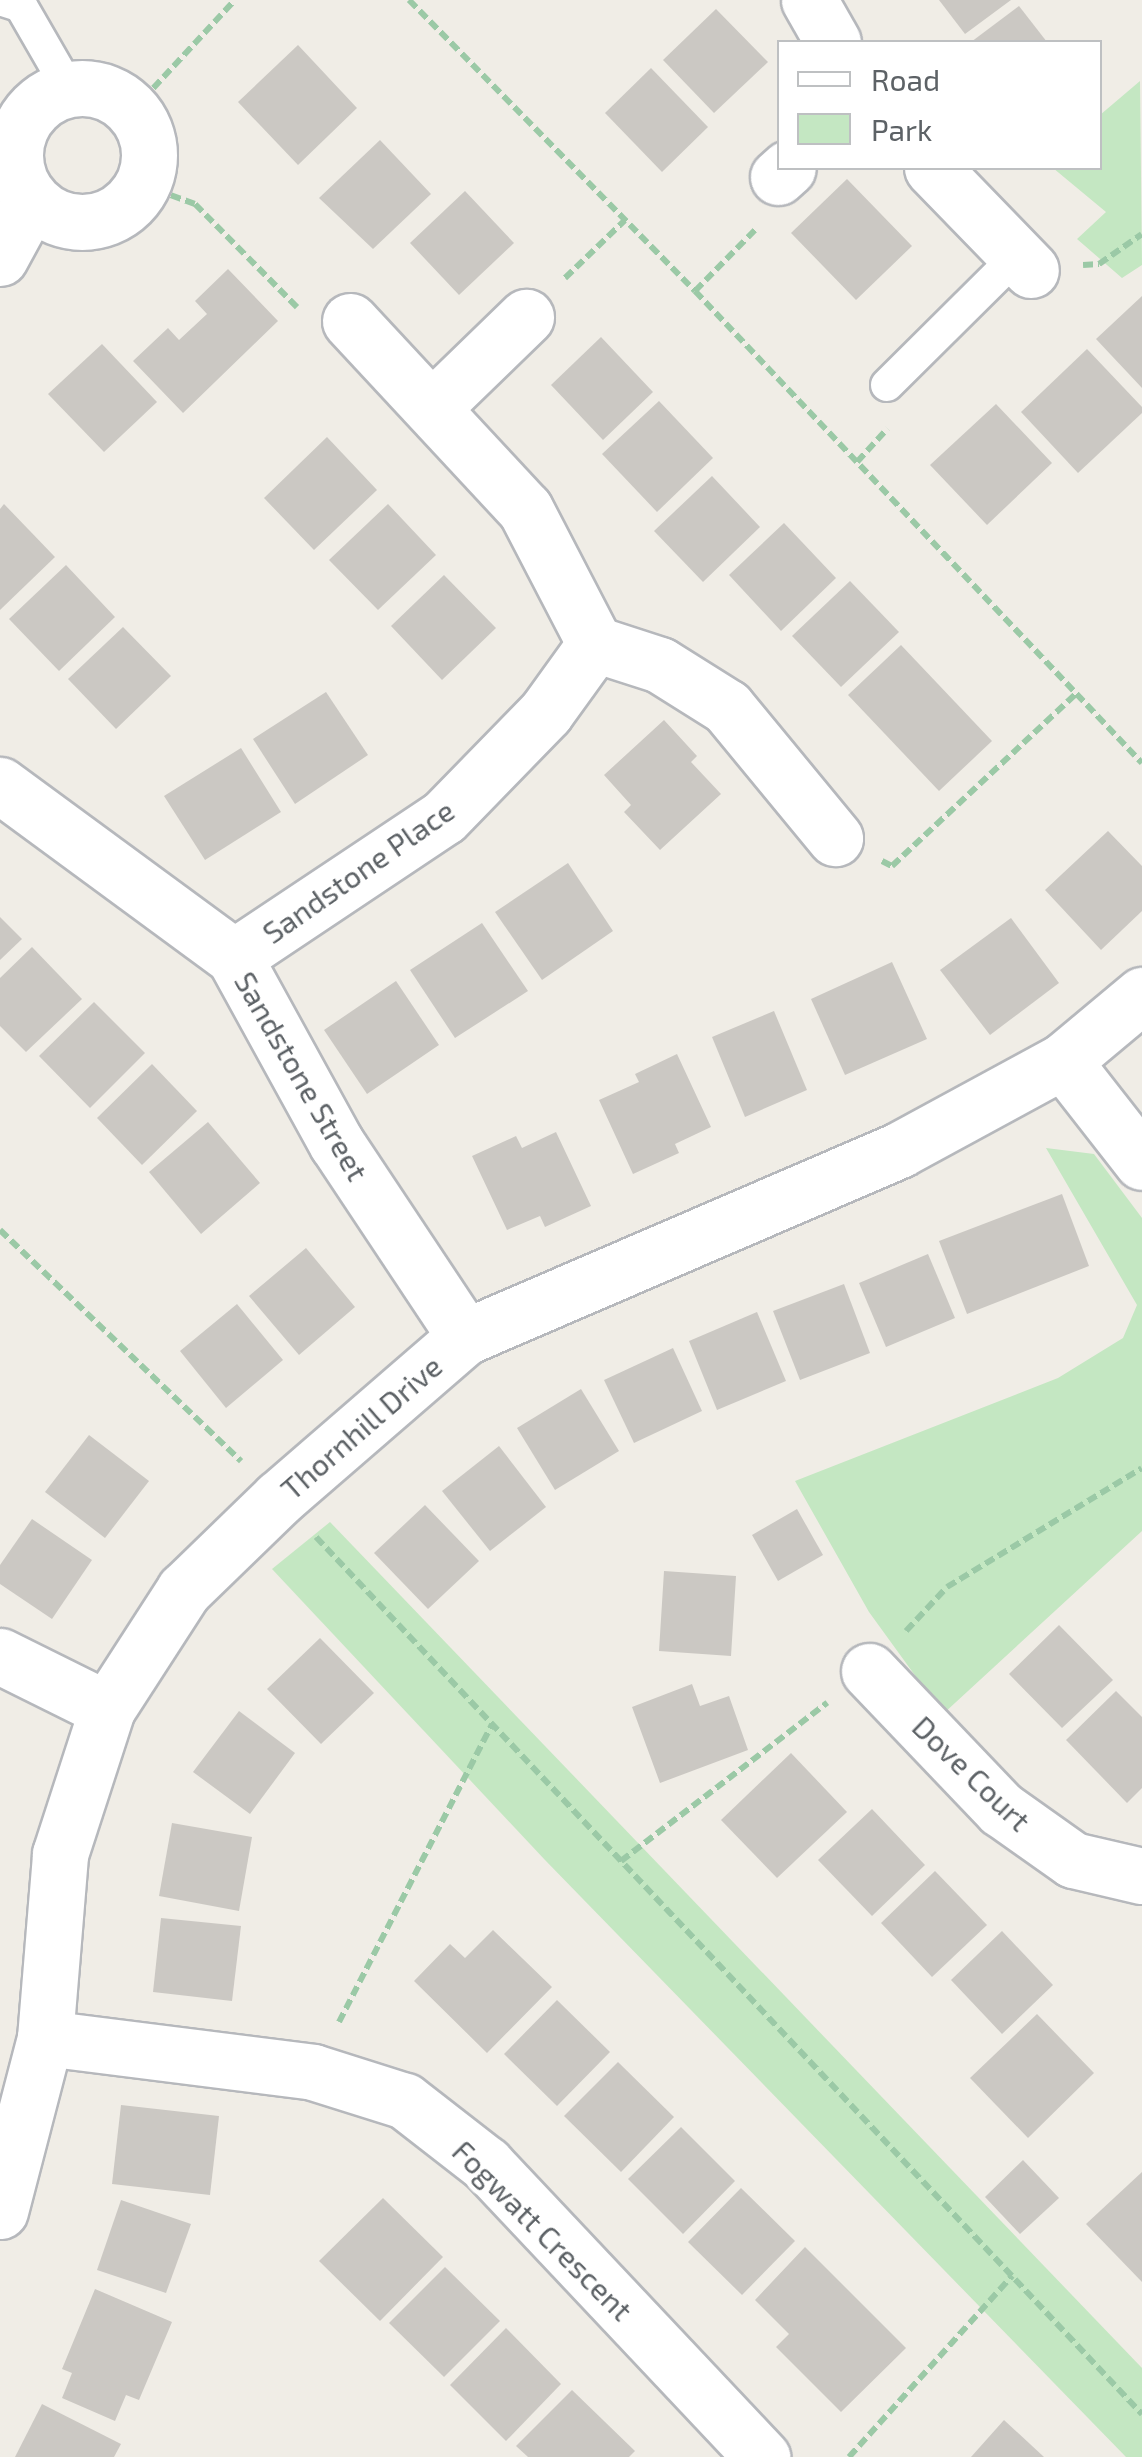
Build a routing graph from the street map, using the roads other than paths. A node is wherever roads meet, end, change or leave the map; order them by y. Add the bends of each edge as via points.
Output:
1 (3, 0) edge
2 (809, 0) edge
3 (832, 40) edge
4 (69, 89) junction
5 (934, 170) edge
6 (31, 201) junction
7 (0, 258) edge
8 (1024, 263) joint
9 (526, 317) road end
10 (350, 321) road end
11 (886, 386) dead end
12 (432, 408) junction
13 (595, 644) junction
14 (0, 785) edge
15 (836, 838) road end
16 (234, 958) junction
17 (1142, 995) edge
18 (1063, 1061) junction
19 (1142, 1162) edge
20 (465, 1337) junction
21 (0, 1656) edge
22 (869, 1671) road end
23 (107, 1709) junction
24 (1142, 1876) edge
25 (45, 2038) junction
26 (0, 2211) edge
27 (762, 2457) edge

1 - 4 lane via 21,6
2 - 3 street
4 - 6 street via 28,113 17,134 16,169
4 - 6 street via 114,95 133,110 150,146 143,185 112,216 91,222 69,222
5 - 8 street
6 - 7 street
8 - 11 lane
9 - 12 street
10 - 12 street
12 - 13 street via 524,509
13 - 15 street via 660,664 727,708
13 - 16 street, Sandstone Place via 546,712 444,817
14 - 16 street, Sandstone Street
16 - 20 street, Sandstone Street via 337,1144
17 - 18 street, Thornhill Drive
18 - 19 street
18 - 20 street, Thornhill Drive via 899,1150
20 - 23 street, Thornhill Drive via 184,1590
21 - 23 street
22 - 24 street, Dove Court via 1001,1809 1073,1860
23 - 25 street, Thornhill Drive via 60,1854
25 - 26 street, Thornhill Drive
25 - 27 street, Fogwatt Crescent via 313,2072 405,2101 486,2164

